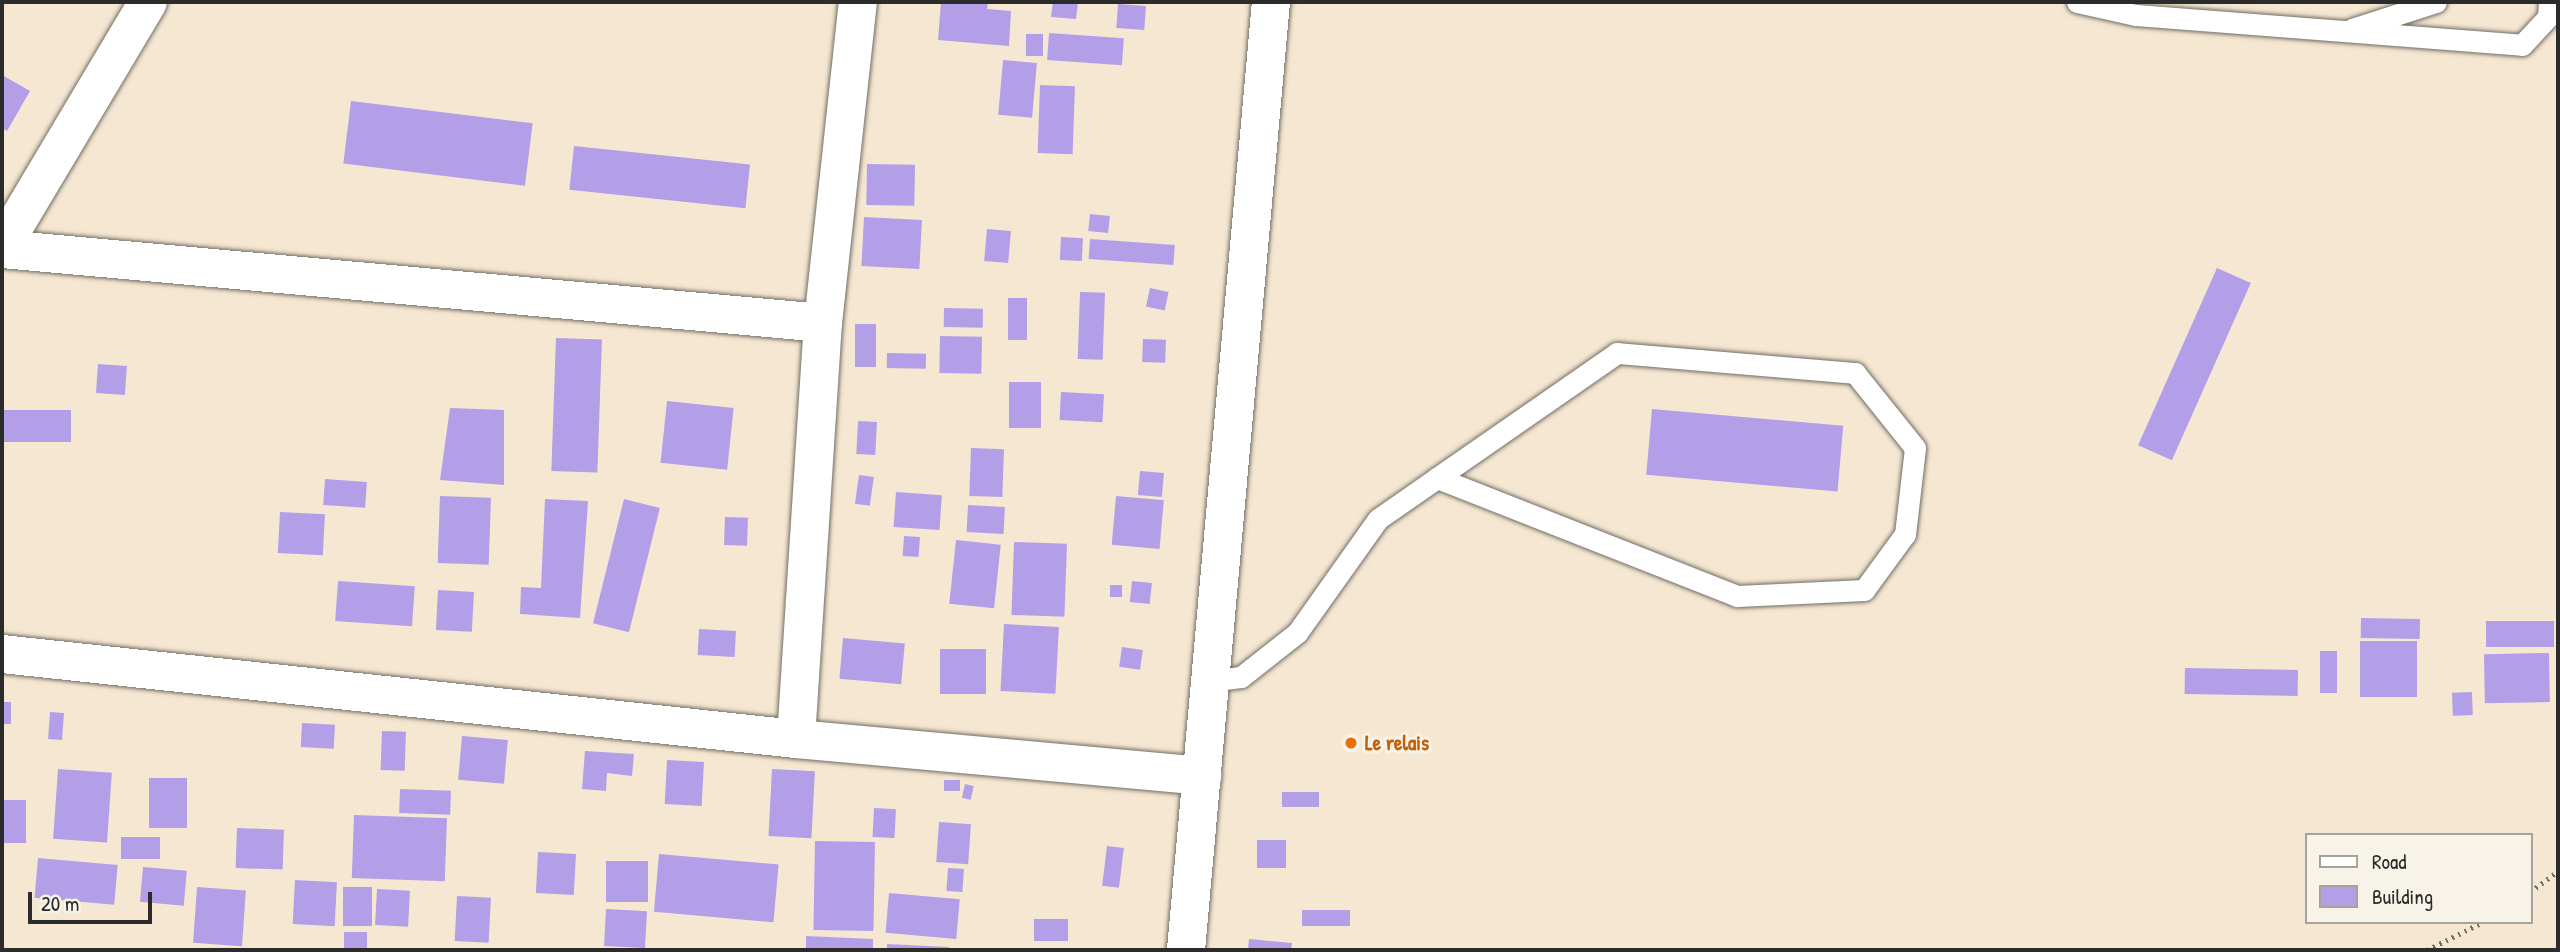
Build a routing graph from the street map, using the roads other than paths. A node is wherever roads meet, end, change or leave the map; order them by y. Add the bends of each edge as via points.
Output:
1 (149, 2) edge
2 (858, 2) edge
3 (1271, 2) edge
4 (2077, 2) edge
5 (2436, 2) edge
6 (2549, 2) edge
7 (2340, 33) junction
8 (2, 248) edge
9 (823, 323) junction
10 (1437, 478) junction
11 (2, 654) edge
12 (1208, 681) junction
13 (796, 738) junction
14 (1202, 776) junction
15 (1186, 950) edge

1 - 8 street
2 - 9 street
3 - 12 street
4 - 7 lane via 2136,15
5 - 7 lane
6 - 7 lane via 2548,18 2522,45
8 - 9 street
9 - 13 street
10 - 10 lane via 1617,353 1855,373 1915,448 1905,534 1864,590 1737,596
10 - 12 lane via 1378,519 1297,633 1241,677
11 - 13 street
12 - 14 street
13 - 14 street
14 - 15 street

